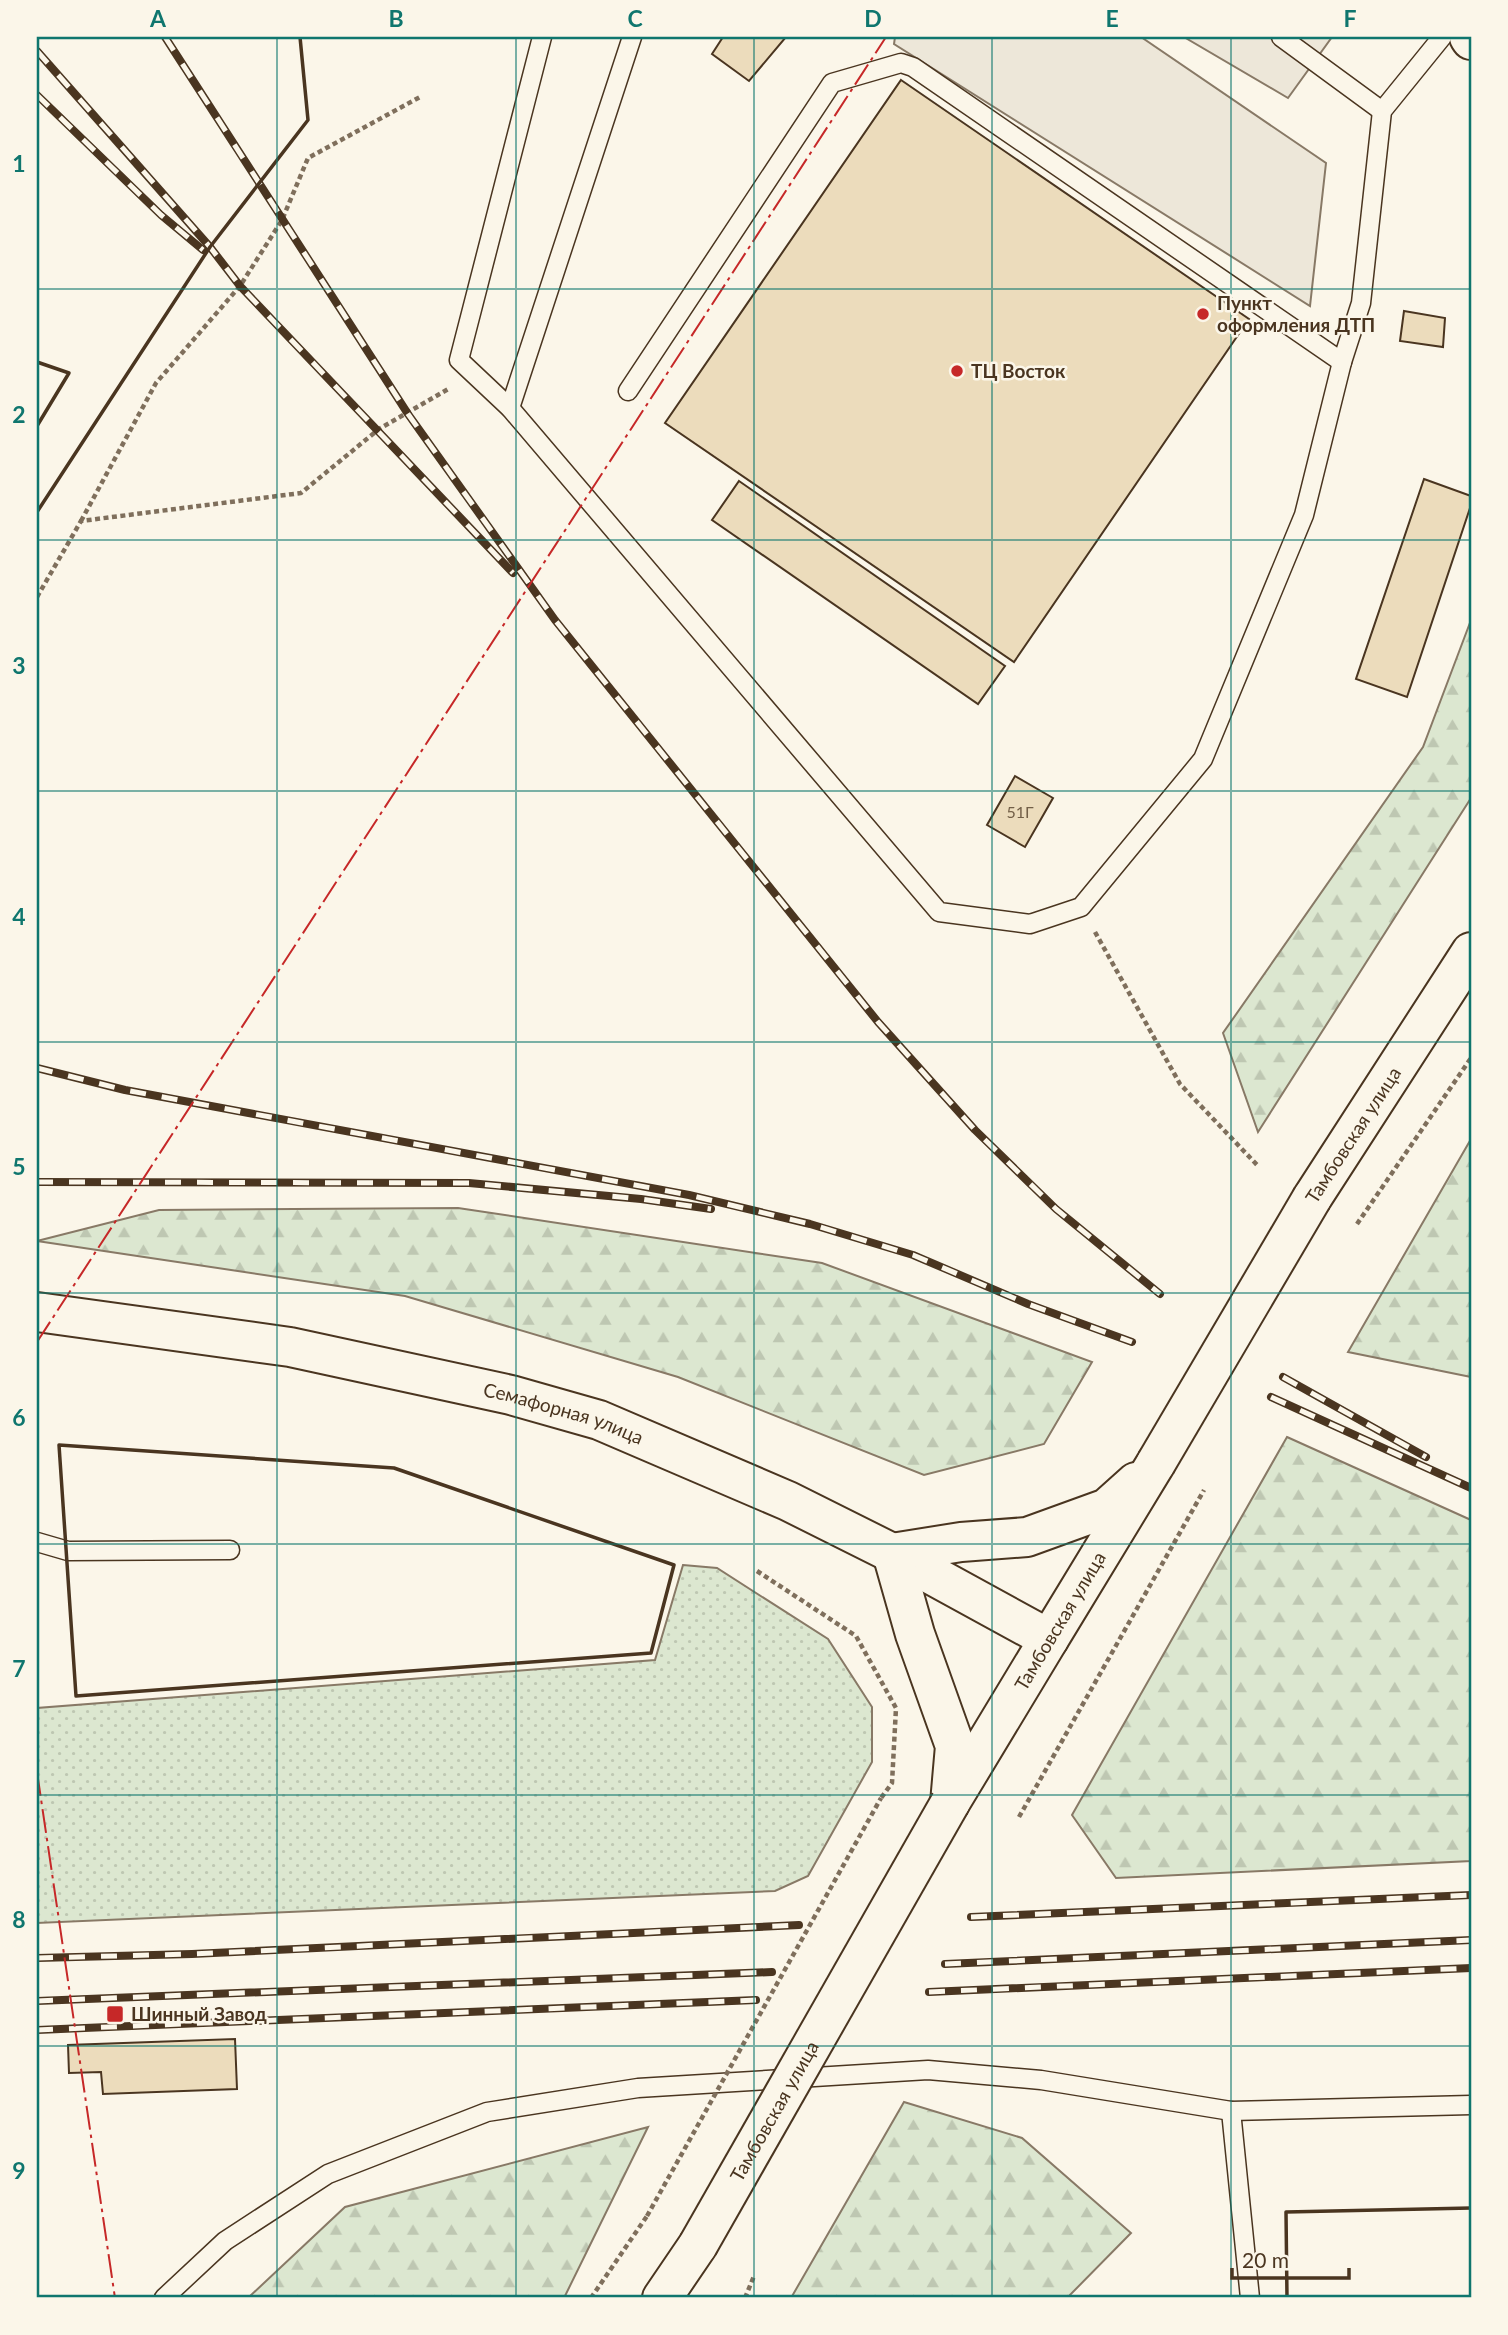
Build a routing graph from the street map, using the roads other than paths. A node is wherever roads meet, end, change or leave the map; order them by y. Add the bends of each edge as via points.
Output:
1 (542, 37) edge
2 (632, 37) edge
3 (1281, 37) edge
4 (1442, 37) edge
5 (1382, 111) junction
6 (1342, 362) junction
7 (628, 391) dead end
8 (510, 408) junction
9 (1471, 952) edge
10 (37, 1312) edge
11 (1156, 1463) junction
12 (37, 1542) edge
13 (229, 1550) dead end
14 (892, 1553) junction
15 (1049, 1639) junction
16 (950, 1803) junction
17 (1471, 2105) edge
18 (1231, 2111) junction
19 (164, 2298) edge
20 (663, 2298) edge
21 (1250, 2298) edge

1 - 8 lane via 459,360
2 - 8 lane
3 - 5 lane
4 - 5 lane
5 - 6 lane via 1361,303
6 - 7 lane via 901,63 832,83
6 - 8 lane via 1304,515 1203,759 1081,907 1030,924 939,912
9 - 11 main road, Тамбовская улица, bridge via 1312,1198
10 - 14 main road, Семафорная улица via 290,1347 599,1420
11 - 14 main road via 1107,1507 1027,1537
11 - 15 main road, Тамбовская улица
12 - 13 lane via 68,1550
14 - 15 main road, Семафорная улица
14 - 16 main road via 955,1746
15 - 16 main road, Тамбовская улица
16 - 20 main road, Тамбовская улица, bridge via 698,2245
17 - 18 lane
18 - 19 lane via 1041,2080 928,2070 638,2088 487,2112 328,2174 225,2241
18 - 21 lane

